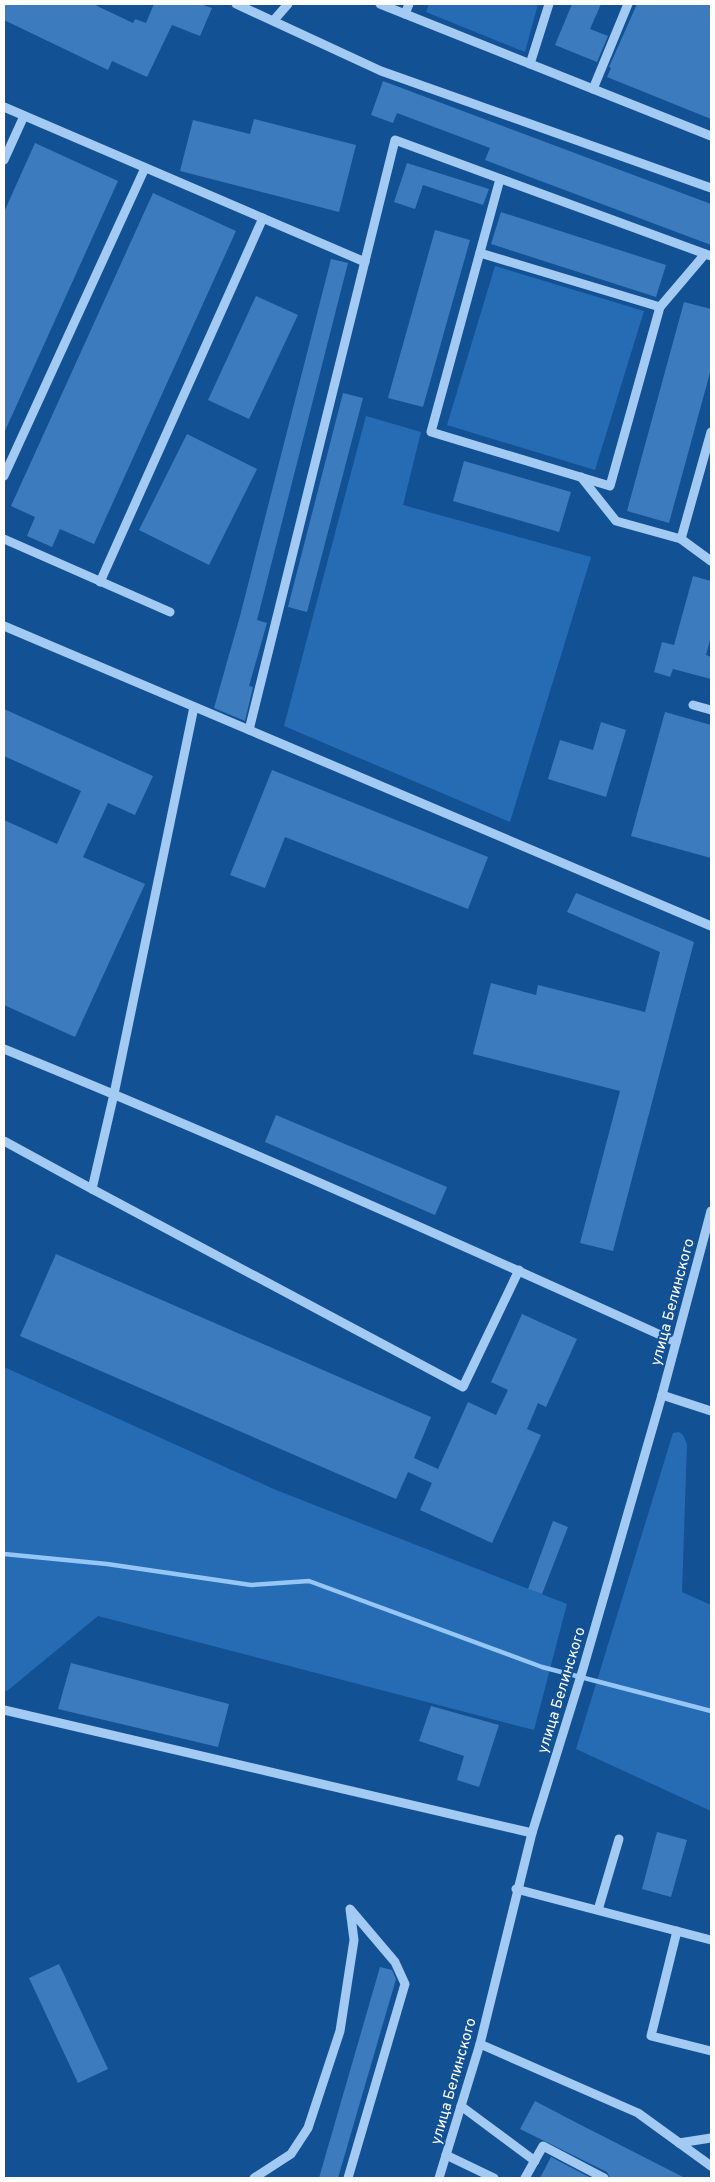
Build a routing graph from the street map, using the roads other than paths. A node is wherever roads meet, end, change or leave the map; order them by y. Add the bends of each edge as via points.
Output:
1 (236, 4) edge
2 (288, 4) edge
3 (380, 4) edge
4 (409, 4) edge
5 (549, 4) edge
6 (628, 4) edge
7 (405, 14) junction
8 (274, 20) junction
9 (530, 64) junction
10 (593, 89) junction
11 (4, 107) edge
12 (24, 116) junction
13 (711, 136) edge
14 (4, 160) edge
15 (145, 168) junction
16 (500, 179) junction
17 (711, 188) edge
18 (263, 218) junction
19 (480, 253) junction
20 (708, 255) edge
21 (365, 262) junction
22 (660, 307) junction
23 (711, 432) edge
24 (4, 476) edge
25 (581, 477) junction
26 (4, 539) edge
27 (681, 539) junction
28 (711, 562) edge
29 (100, 582) junction
30 (170, 612) dead end
31 (4, 626) edge
32 (693, 705) dead end
33 (194, 707) junction
34 (711, 710) edge
35 (249, 730) junction
36 (711, 926) edge
37 (4, 1048) edge
38 (114, 1094) junction
39 (4, 1142) edge
40 (92, 1189) junction
41 (711, 1211) edge
42 (702, 1246) junction
43 (711, 1249) edge
44 (519, 1270) junction
45 (676, 1342) junction
46 (662, 1395) junction
47 (711, 1411) edge
48 (4, 1710) edge
49 (532, 1833) junction
50 (619, 1840) dead end
51 (516, 1889) junction
52 (598, 1910) junction
53 (677, 1932) junction
54 (711, 1940) edge
55 (480, 2044) junction
56 (711, 2051) edge
57 (460, 2106) junction
58 (711, 2138) edge
59 (679, 2142) junction
60 (446, 2154) junction
61 (535, 2160) junction
62 (711, 2166) edge
63 (489, 2177) edge
64 (254, 2178) edge
65 (348, 2178) edge
66 (439, 2178) edge
67 (525, 2178) edge
68 (604, 2178) edge

1 - 8 street
2 - 8 street
3 - 7 street
4 - 7 street
5 - 9 street
6 - 10 street
7 - 9 street
8 - 17 street via 381,71
9 - 10 street
10 - 13 street
11 - 12 street
12 - 14 street
12 - 15 street
15 - 18 street
15 - 24 street
16 - 19 street
16 - 20 street
16 - 21 street via 395,140
18 - 21 street
18 - 29 street
19 - 22 street
19 - 25 street via 431,432
20 - 22 street
21 - 35 street
22 - 25 street via 610,486
23 - 27 street
25 - 27 street via 616,521
26 - 29 street
27 - 28 street
29 - 30 street
31 - 33 street
32 - 34 street
33 - 35 street
33 - 38 street
35 - 36 street
37 - 38 street
38 - 40 street
38 - 44 street
39 - 40 street
40 - 44 street via 463,1387
41 - 42 street, улица Белинского
42 - 43 street
42 - 45 street, улица Белинского
44 - 45 street
45 - 46 street, улица Белинского
46 - 47 street
46 - 49 street, улица Белинского
48 - 49 street
49 - 51 street, улица Белинского
50 - 52 street
51 - 52 street
51 - 55 street, улица Белинского
52 - 53 street
53 - 54 street
53 - 56 street via 651,2036
55 - 57 street, улица Белинского
55 - 59 street via 638,2113
57 - 60 street, улица Белинского
57 - 61 street
58 - 59 street
59 - 62 street
60 - 63 street
60 - 66 street, улица Белинского
61 - 67 street
61 - 68 street via 543,2146
64 - 65 street via 291,2154 308,2128 340,2031 354,1940 350,1909 395,1962 405,1984

